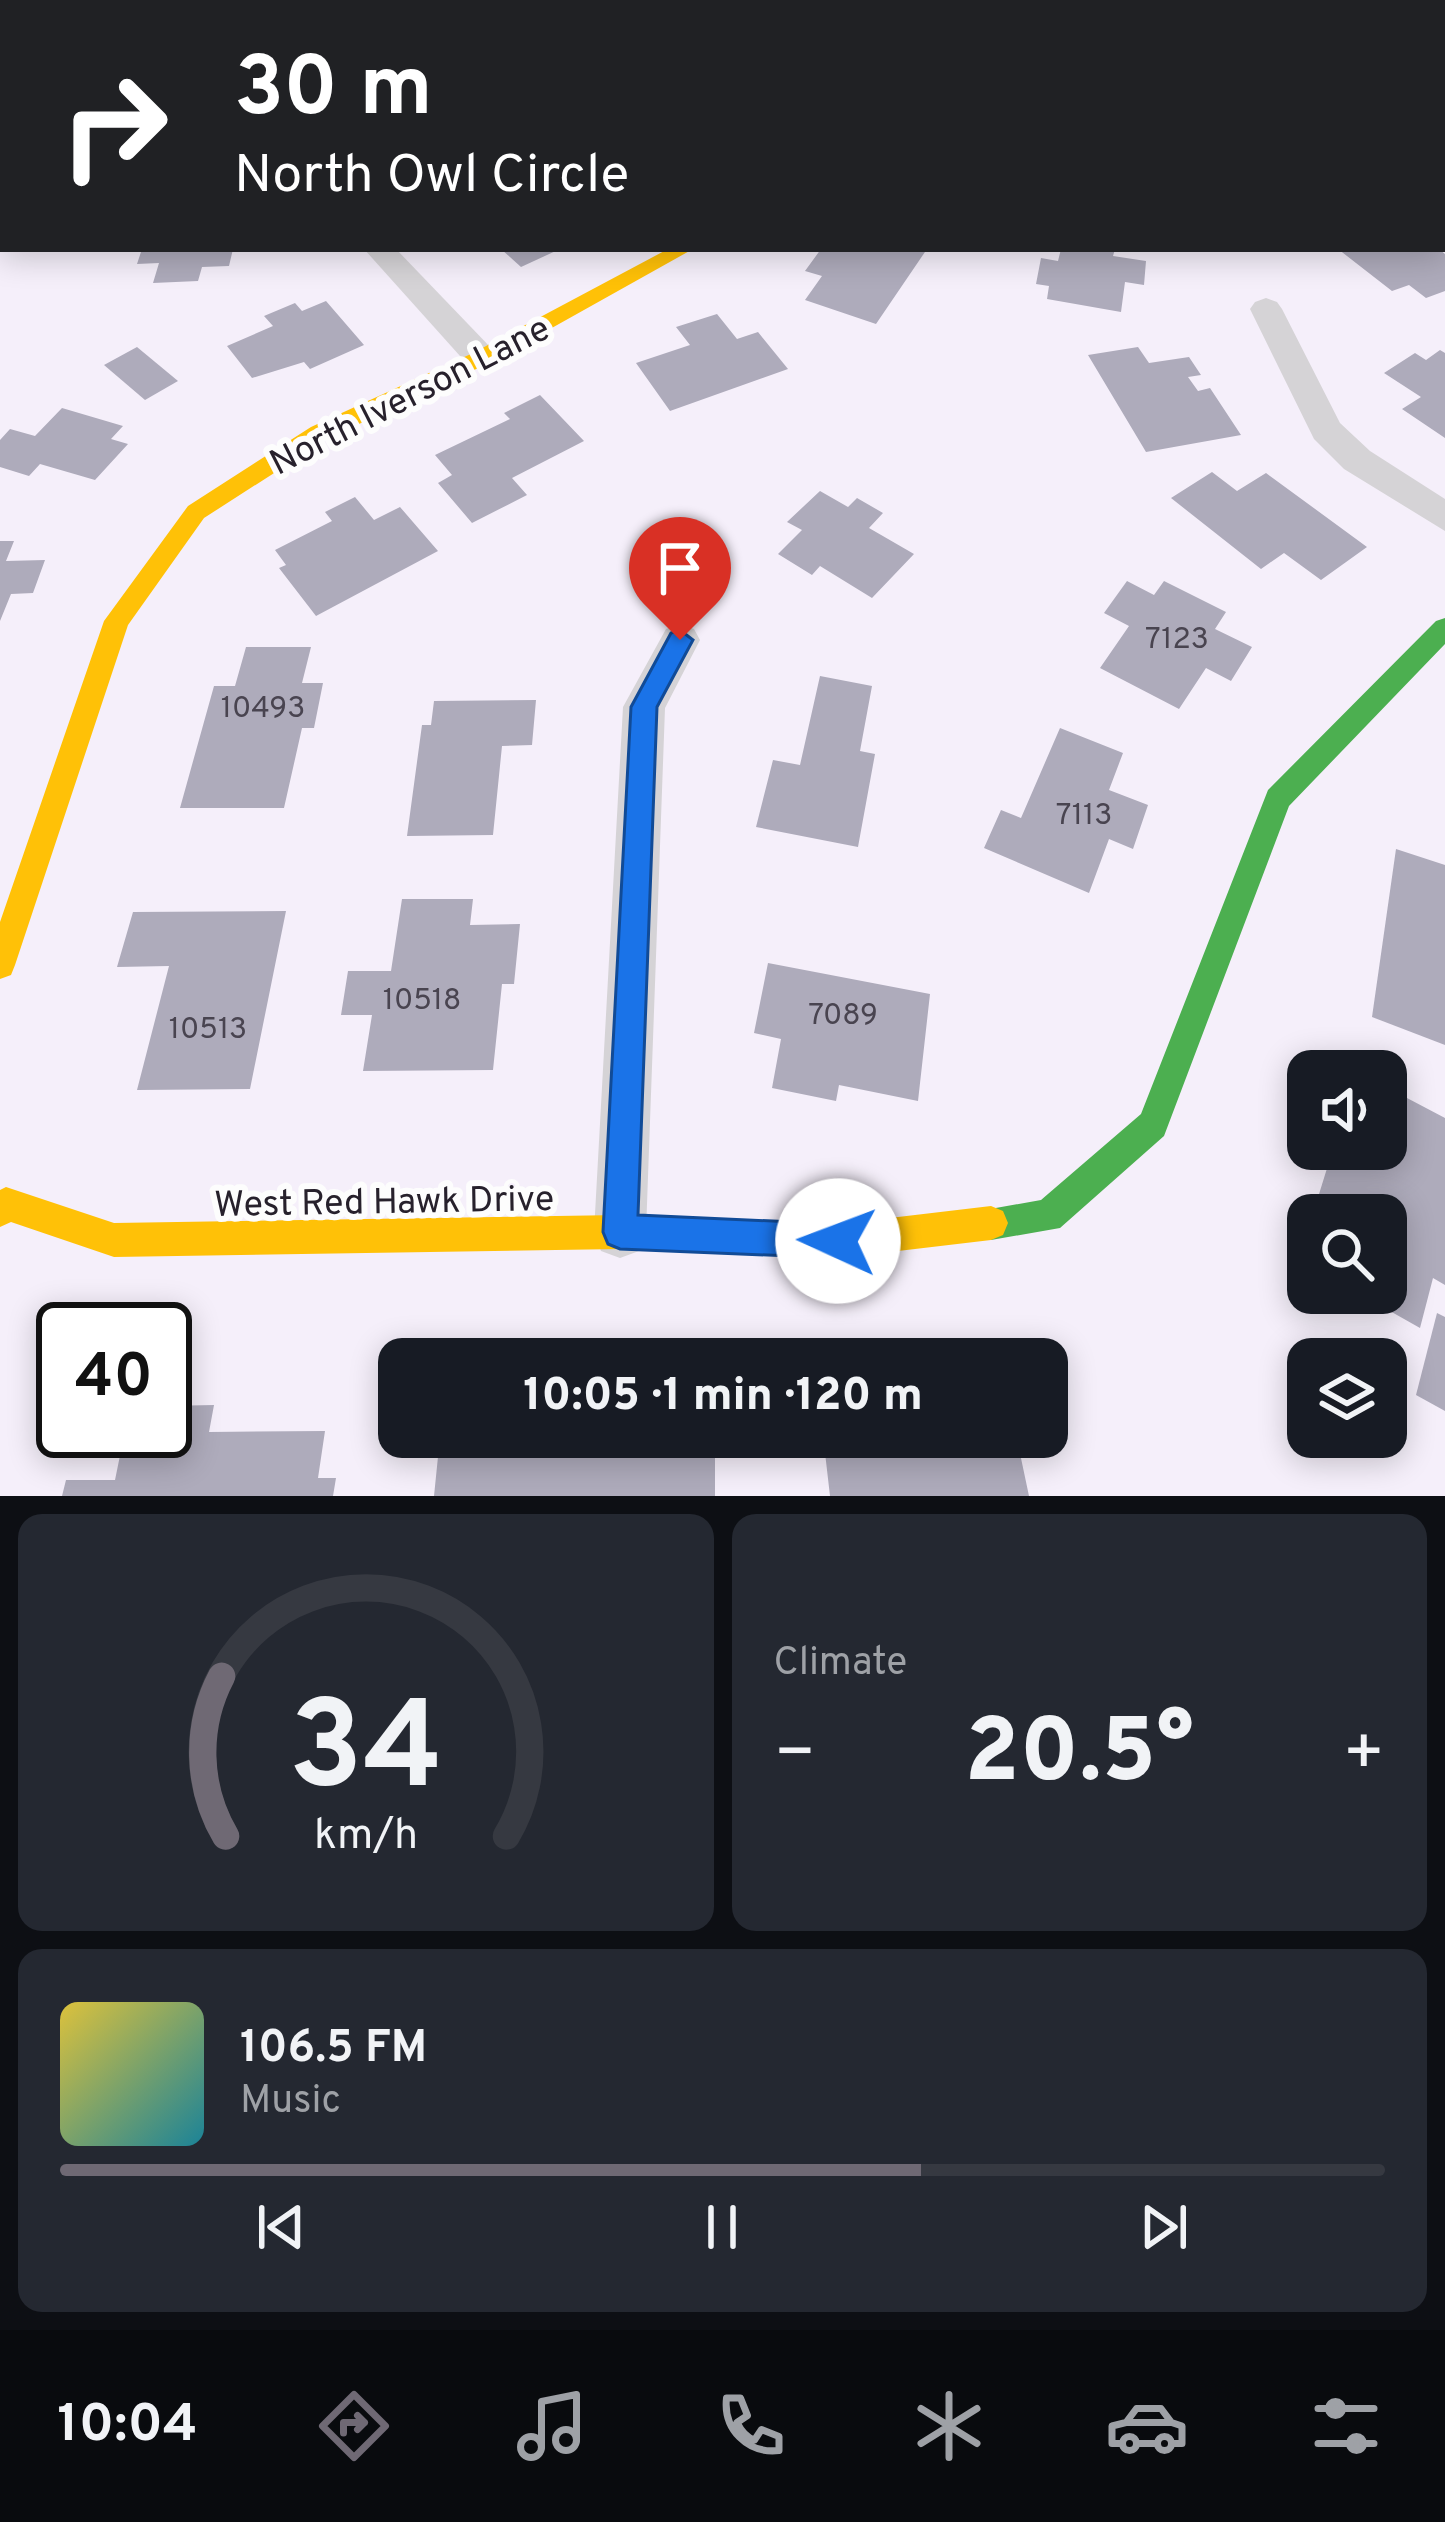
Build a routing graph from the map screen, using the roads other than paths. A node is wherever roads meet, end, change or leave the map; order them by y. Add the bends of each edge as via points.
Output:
1 (382, 252) edge
2 (677, 252) edge
3 (1266, 309) dead end
4 (481, 358) junction
5 (1445, 517) edge
6 (1445, 628) edge
7 (680, 640) dead end
8 (0, 965) edge
9 (2, 1197) edge
10 (620, 1232) junction

1 - 4 street
2 - 4 street, North Iverson Lane
3 - 5 street via 1325,430
4 - 8 street, North Iverson Lane via 319,433 196,512 117,621
6 - 10 street, West Red Hawk Drive via 1278,799 1153,1125 1048,1216 838,1241
7 - 10 street via 644,707
9 - 10 street, West Red Hawk Drive via 114,1240

